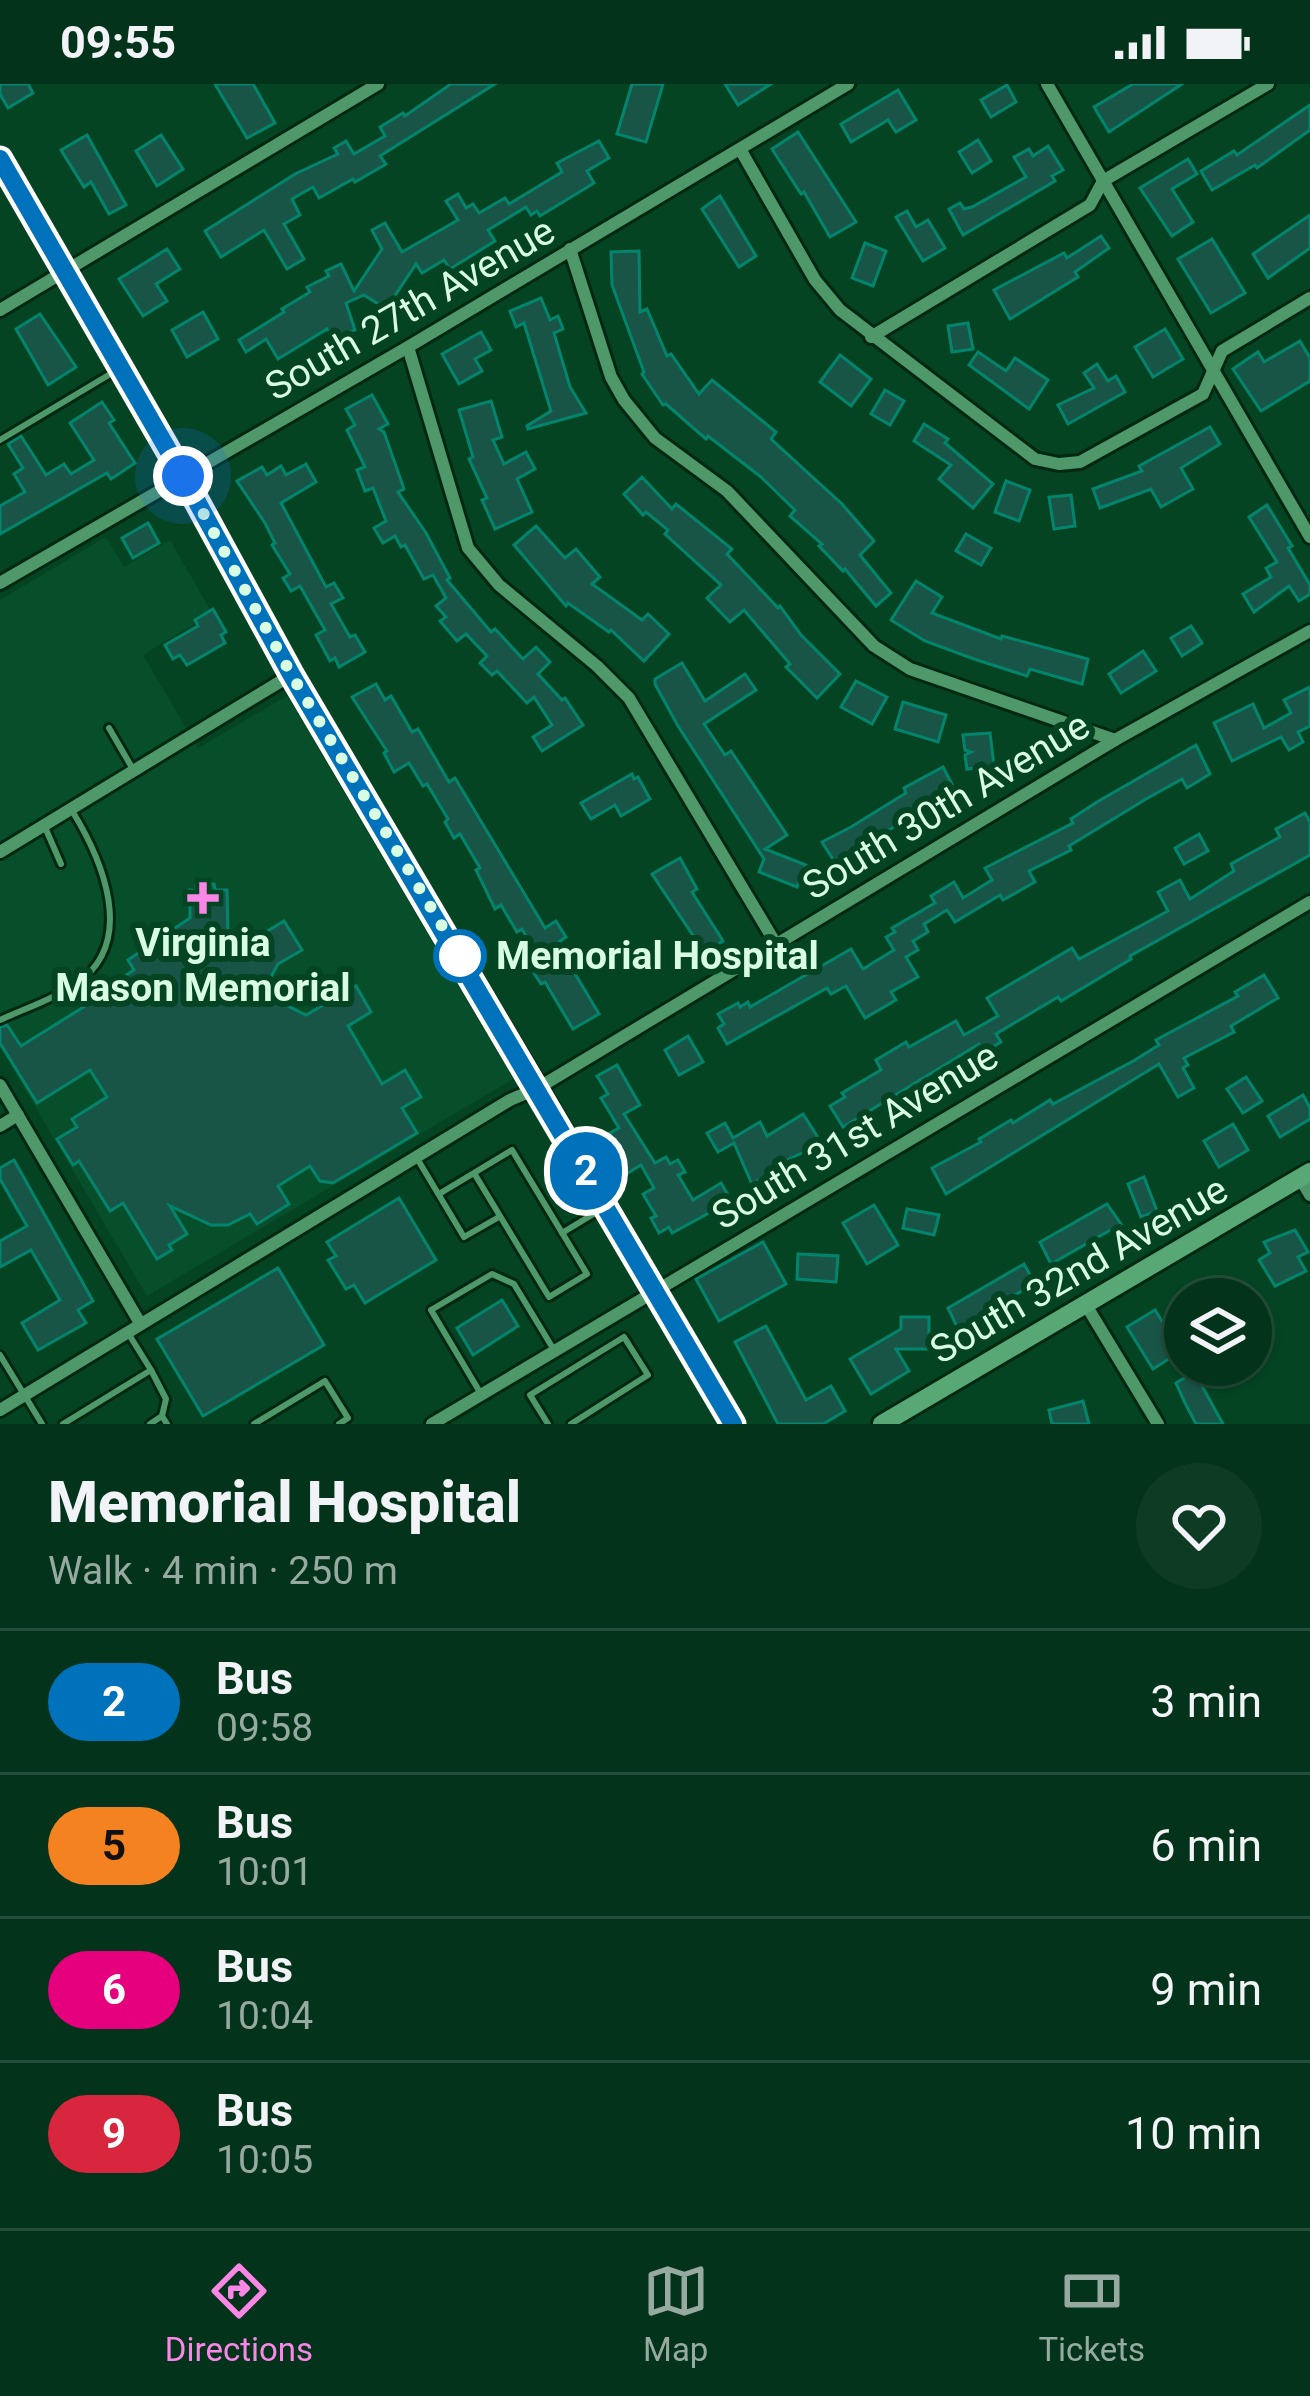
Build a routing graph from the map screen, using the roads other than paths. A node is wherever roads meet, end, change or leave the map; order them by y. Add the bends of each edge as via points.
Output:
1 (378, 84) edge
2 (848, 84) edge
3 (1047, 84) edge
4 (1268, 84) edge
5 (740, 148) junction
6 (2, 168) edge
7 (1103, 182) junction
8 (570, 249) junction
9 (66, 270) junction
10 (1310, 298) edge
11 (0, 310) edge
12 (872, 337) junction
13 (408, 347) junction
14 (120, 368) junction
15 (1214, 372) junction
16 (0, 440) edge
17 (183, 476) junction
18 (1310, 537) edge
19 (0, 583) edge
20 (1310, 631) edge
21 (291, 674) junction
22 (109, 728) dead end
23 (1115, 740) junction
24 (134, 771) junction
25 (71, 809) junction
26 (44, 825) junction
27 (0, 852) edge
28 (61, 864) dead end
29 (1310, 902) edge
30 (776, 944) junction
31 (0, 1020) edge
32 (0, 1084) edge
33 (538, 1088) junction
34 (18, 1115) junction
35 (0, 1126) edge
36 (416, 1156) junction
37 (474, 1173) junction
38 (1307, 1182) edge
39 (439, 1195) junction
40 (605, 1206) junction
41 (500, 1216) junction
42 (562, 1233) junction
43 (652, 1290) junction
44 (1086, 1305) junction
45 (140, 1323) junction
46 (127, 1331) junction
47 (559, 1346) junction
48 (0, 1357) edge
49 (579, 1365) junction
50 (151, 1370) junction
51 (481, 1394) junction
52 (24, 1395) junction
53 (0, 1410) edge
54 (165, 1420) edge
55 (42, 1424) edge
56 (63, 1424) edge
57 (150, 1424) edge
58 (254, 1424) edge
59 (339, 1424) edge
60 (432, 1424) edge
61 (548, 1424) edge
62 (571, 1424) edge
63 (733, 1424) edge
64 (882, 1424) edge
65 (1158, 1424) edge

1 - 9 street
2 - 5 street, South 27th Avenue
3 - 7 street
4 - 7 street
5 - 8 street, South 27th Avenue
5 - 12 street via 815,280
6 - 9 main road
7 - 12 street via 1090,205
7 - 15 street
8 - 13 street, South 27th Avenue
8 - 23 street via 624,400 656,438 727,491 874,646 910,669
9 - 11 street
9 - 14 main road
10 - 15 street via 1222,350
12 - 15 street via 1013,445 1059,464 1103,452 1203,394
13 - 17 street, South 27th Avenue
13 - 30 street via 468,548 629,698
14 - 16 lane
14 - 17 main road
15 - 18 street
17 - 19 street, South 27th Avenue
17 - 21 main road
20 - 23 street, South 30th Avenue
21 - 24 street
21 - 33 main road
22 - 24 lane
23 - 30 street, South 30th Avenue
24 - 25 street
25 - 26 street
25 - 31 lane via 93,844 113,923 106,944 75,985
26 - 27 street
26 - 28 lane
29 - 43 street, South 31st Avenue
30 - 33 street, South 30th Avenue
32 - 34 street
33 - 36 street, South 30th Avenue
33 - 40 main road
34 - 35 street
34 - 45 street
36 - 39 lane
36 - 45 street, South 30th Avenue
37 - 39 lane
37 - 41 lane
37 - 42 lane via 512,1150
38 - 44 main road, South 32nd Avenue
39 - 41 lane via 464,1238
40 - 42 lane
40 - 43 main road
41 - 42 lane via 548,1297 587,1274
43 - 47 street, South 31st Avenue
43 - 63 main road
44 - 64 main road, South 32nd Avenue
44 - 65 street
45 - 46 street, South 30th Avenue
46 - 50 lane
46 - 52 street, South 30th Avenue
47 - 49 lane
47 - 51 street, South 31st Avenue
47 - 51 lane via 514,1284 492,1274 430,1310
48 - 52 lane
49 - 61 lane via 530,1396
49 - 62 lane via 624,1337 648,1376
50 - 54 lane via 166,1399
50 - 56 lane
51 - 60 street, South 31st Avenue
52 - 53 street, South 30th Avenue
52 - 55 lane
54 - 57 lane
58 - 59 lane via 325,1381 348,1418

